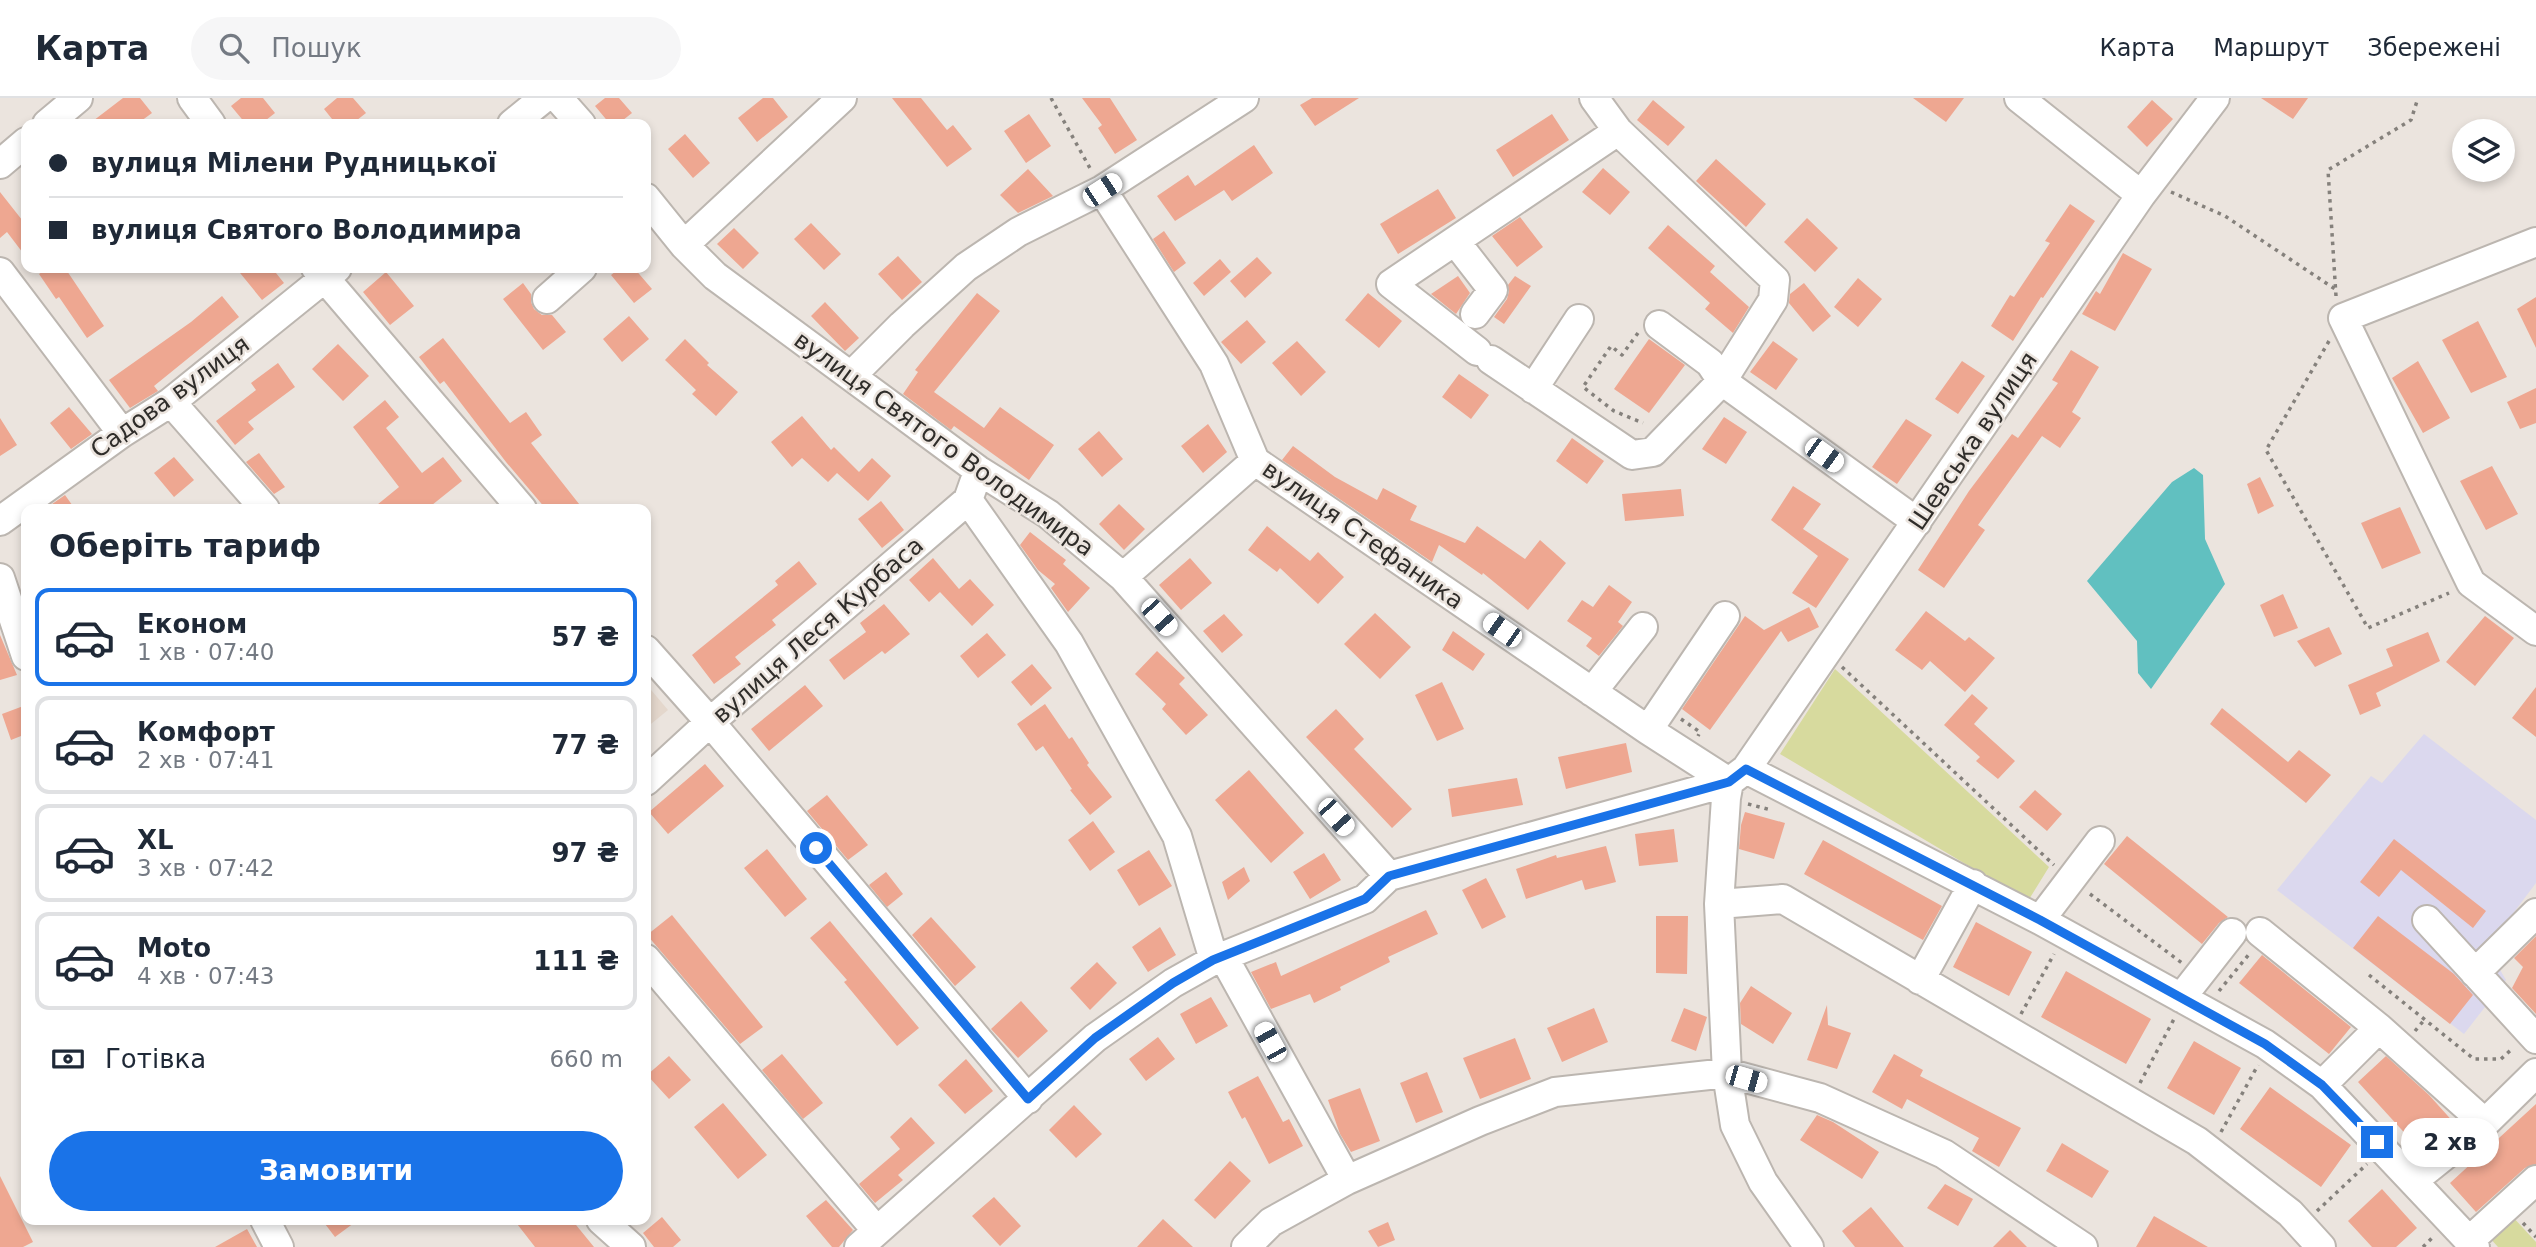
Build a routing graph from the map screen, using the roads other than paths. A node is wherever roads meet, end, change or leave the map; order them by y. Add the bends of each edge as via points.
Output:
1 (78, 98) edge
2 (192, 98) edge
3 (544, 98) edge
4 (558, 98) edge
5 (842, 98) edge
6 (1244, 98) edge
7 (1594, 98) edge
8 (2215, 98) edge
9 (2034, 103) edge
10 (53, 119) edge
11 (207, 119) edge
12 (518, 119) edge
13 (577, 119) edge
14 (1618, 131) junction
15 (21, 146) edge
16 (0, 164) edge
17 (2145, 189) junction
18 (1102, 190) junction
19 (651, 208) edge
20 (1455, 241) junction
21 (2536, 242) edge
22 (684, 245) junction
23 (0, 272) edge
24 (323, 273) edge
25 (327, 273) edge
26 (576, 273) edge
27 (547, 299) dead end
28 (1475, 314) dead end
29 (1579, 320) dead end
30 (1659, 325) road end
31 (851, 376) junction
32 (1722, 381) junction
33 (1533, 388) junction
34 (171, 402) junction
35 (122, 433) junction
36 (1255, 461) junction
37 (978, 470) junction
38 (968, 500) junction
39 (24, 504) edge
40 (261, 504) edge
41 (518, 504) edge
42 (21, 506) edge
43 (0, 521) edge
44 (1917, 522) junction
45 (1123, 577) junction
46 (0, 578) edge
47 (1725, 616) dead end
48 (1643, 627) dead end
49 (2536, 631) edge
50 (21, 641) edge
51 (651, 656) edge
52 (1592, 692) junction
53 (710, 722) junction
54 (1648, 730) junction
55 (651, 776) edge
56 (1734, 783) junction
57 (2101, 841) dead end
58 (1389, 876) junction
59 (1973, 884) junction
60 (1719, 904) junction
61 (2536, 914) edge
62 (2040, 920) junction
63 (2427, 920) dead end
64 (2232, 933) dead end
65 (2262, 934) road end
66 (1218, 958) junction
67 (651, 965) edge
68 (2475, 972) junction
69 (1920, 980) junction
70 (2178, 1008) junction
71 (2530, 1024) edge
72 (2379, 1028) junction
73 (1727, 1073) junction
74 (2536, 1073) edge
75 (2322, 1085) junction
76 (1028, 1099) junction
77 (2484, 1123) junction
78 (1347, 1180) junction
79 (2414, 1180) junction
80 (2536, 1180) edge
81 (268, 1225) edge
82 (607, 1225) edge
83 (868, 1239) edge
84 (2472, 1244) edge
85 (279, 1247) edge
86 (631, 1247) edge
87 (1246, 1247) edge
88 (1809, 1247) edge
89 (2083, 1247) edge
90 (2321, 1247) edge

1 - 10 street
2 - 11 street
3 - 12 street
4 - 13 street
5 - 22 street
6 - 18 street
7 - 14 street
8 - 17 street, Шевська вулиця
9 - 17 street
14 - 20 street
14 - 32 street via 1775,281 1773,300
15 - 16 street
17 - 44 street, Шевська вулиця
18 - 31 street via 1018,232 966,267
18 - 36 street, вулиця Стефаника via 1214,364
19 - 22 street, вулиця Святого Володимира
20 - 28 street via 1493,290
20 - 33 street via 1391,284
21 - 49 street via 2343,318 2471,583
22 - 31 street, вулиця Святого Володимира via 715,275
23 - 35 street
24 - 34 street, Садова вулиця
25 - 41 street
26 - 27 street
29 - 33 street
30 - 32 street via 1710,363
31 - 37 street, вулиця Святого Володимира
32 - 33 street via 1653,452 1632,455
32 - 44 street
34 - 35 street, Садова вулиця
34 - 40 street
35 - 39 street, Садова вулиця
36 - 45 street
36 - 52 street, вулиця Стефаника
37 - 38 street
37 - 45 street, вулиця Святого Володимира via 1048,514
38 - 53 street, вулиця Леся Курбаса
38 - 66 street via 1069,643 1177,836
42 - 43 street, Садова вулиця
44 - 56 street, Шевська вулиця
45 - 58 street, вулиця Святого Володимира
46 - 50 street
47 - 54 street
48 - 52 street
51 - 53 street
52 - 54 street, вулиця Стефаника
53 - 55 street, вулиця Леся Курбаса
53 - 76 street
54 - 56 street, вулиця Стефаника
56 - 58 street
56 - 59 street
56 - 60 street
57 - 62 street via 2060,878
58 - 66 street via 1365,899
59 - 62 street
59 - 69 street
60 - 69 street via 1783,899
60 - 73 street
61 - 68 street
62 - 70 street
63 - 68 street
64 - 70 street
65 - 72 street
66 - 76 street via 1173,983 1095,1038
66 - 78 street
67 - 83 street
68 - 71 street
69 - 90 street via 2197,1141 2290,1213
70 - 75 street via 2265,1044
72 - 75 street
72 - 77 street
73 - 78 street via 1555,1092
73 - 88 street via 1735,1125 1763,1182
73 - 89 street via 1821,1097 1944,1154
74 - 77 street
75 - 79 street
76 - 83 street
77 - 79 street
78 - 87 street via 1271,1222
79 - 84 street
80 - 84 street
81 - 85 street
82 - 86 street

